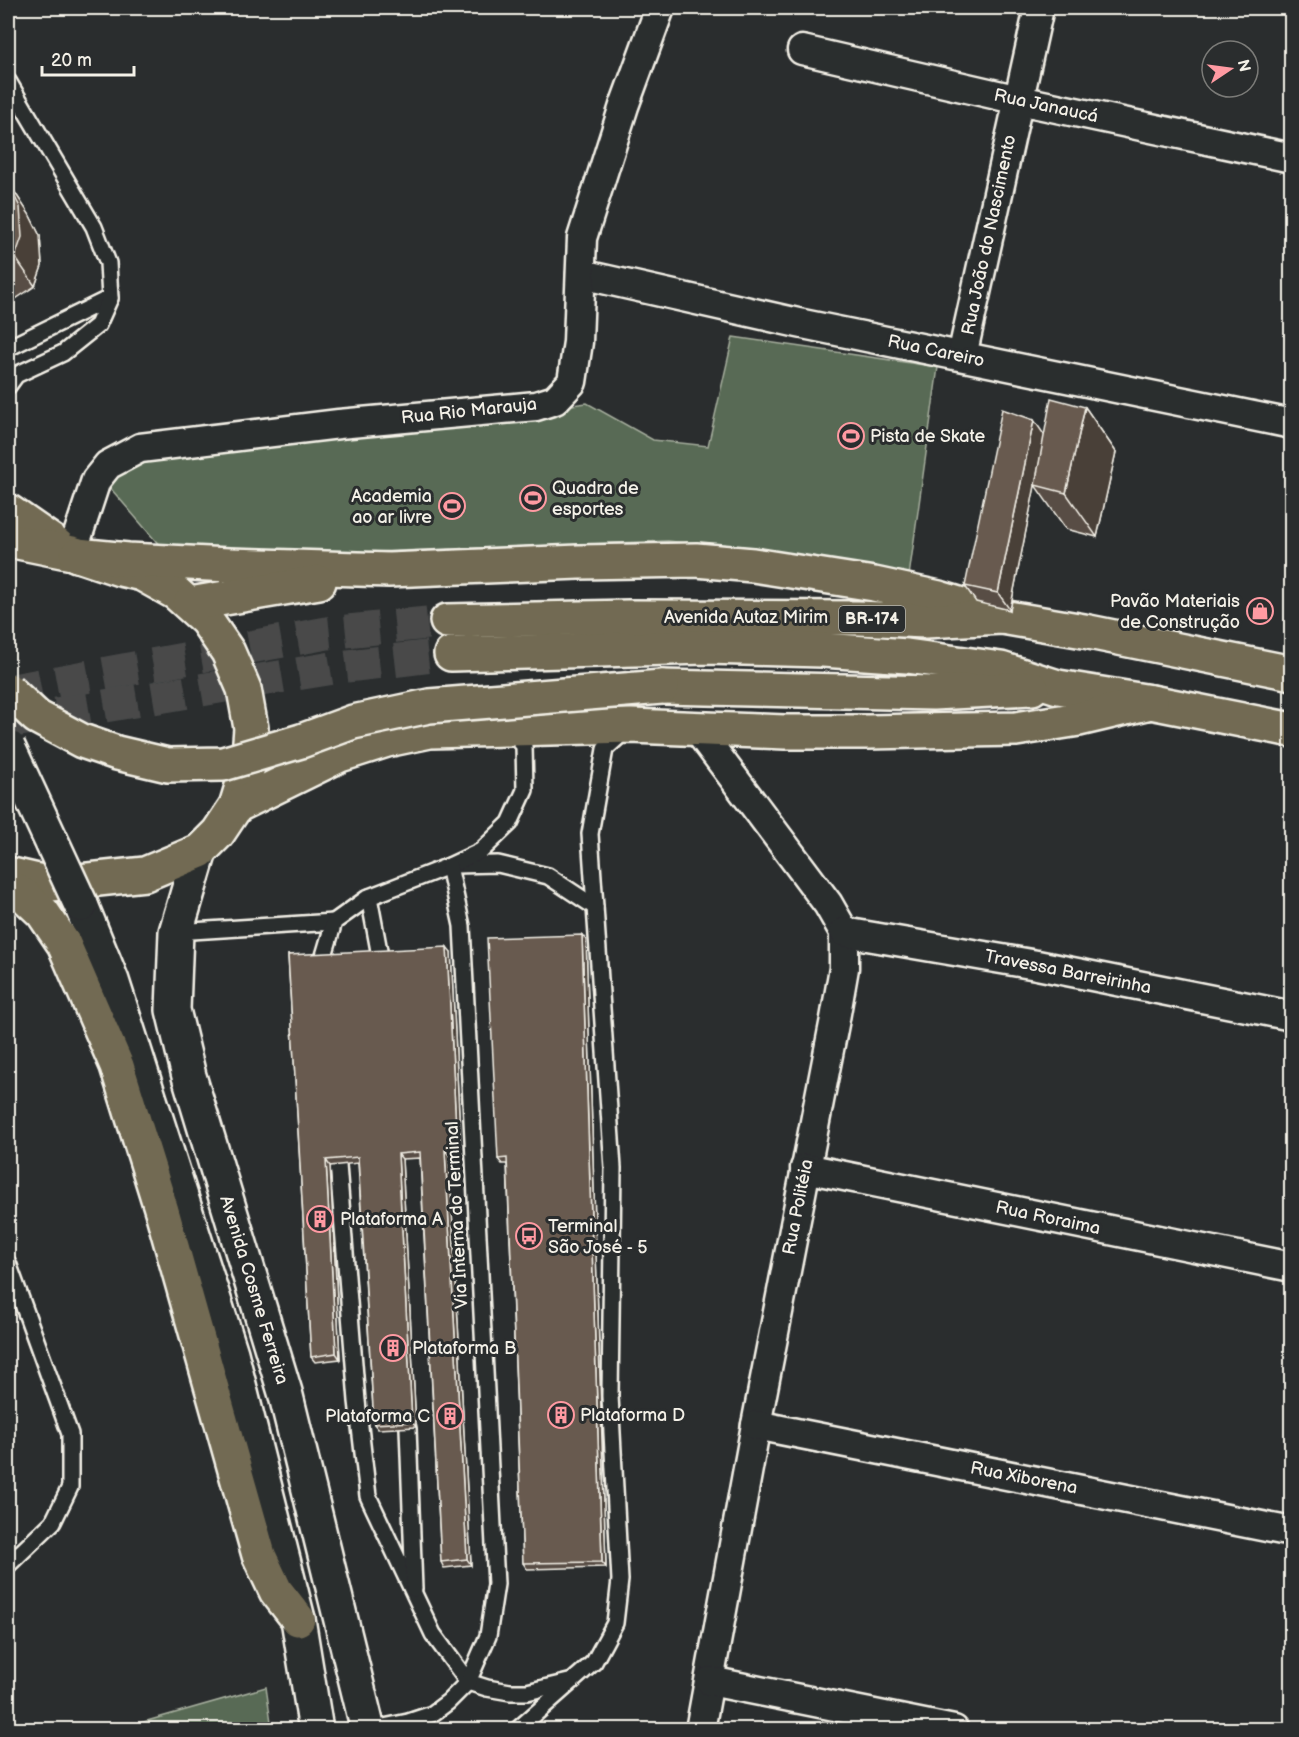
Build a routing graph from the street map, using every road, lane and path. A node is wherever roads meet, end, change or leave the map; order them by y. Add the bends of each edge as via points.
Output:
1 (660, 8) edge
2 (1039, 8) edge
3 (802, 50) dead end
4 (8, 81) edge
5 (1019, 100) junction
6 (1292, 158) edge
7 (581, 274) junction
8 (110, 298) junction
9 (8, 348) edge
10 (962, 356) junction
11 (8, 386) edge
12 (1292, 424) edge
13 (8, 511) edge
14 (8, 540) edge
15 (72, 553) junction
16 (388, 570) junction
17 (190, 604) junction
18 (1002, 617) junction
19 (447, 621) tunnel mouth
20 (451, 654) tunnel mouth
21 (1292, 673) edge
22 (1058, 687) junction
23 (8, 690) edge
24 (1151, 702) junction
25 (631, 726) junction
26 (510, 729) junction
27 (697, 729) junction
28 (1292, 730) edge
29 (8, 747) edge
30 (236, 806) junction
31 (200, 851) junction
32 (449, 866) junction
33 (8, 873) edge
34 (8, 886) edge
35 (369, 897) junction
36 (594, 907) junction
37 (334, 922) junction
38 (176, 932) junction
39 (844, 932) junction
40 (380, 956) edge
41 (323, 959) edge
42 (1292, 1016) edge
43 (338, 1165) edge
44 (805, 1168) junction
45 (8, 1263) edge
46 (1292, 1267) edge
47 (756, 1425) junction
48 (408, 1428) edge
49 (1292, 1532) edge
50 (8, 1565) edge
51 (414, 1595) junction
52 (298, 1619) junction
53 (574, 1680) junction
54 (710, 1681) junction
55 (468, 1682) junction
56 (316, 1730) edge
57 (368, 1730) edge
58 (517, 1730) edge
59 (700, 1730) edge
60 (954, 1730) edge

1 - 7 street, Rua Rio Marauja via 582,238
2 - 5 street, Rua João do Nascimento
3 - 5 street, Rua Janaucá
4 - 8 lane via 94,227 108,263
5 - 6 street, Rua Janaucá
5 - 10 street, Rua João do Nascimento
7 - 10 street, Rua Careiro
7 - 15 street, Rua Rio Marauja via 572,382 555,400 536,406 140,448 108,465 96,480
8 - 9 lane
8 - 11 lane via 98,325 63,353 16,375
10 - 12 street, Rua Careiro
13 - 15 main road
14 - 15 main road
15 - 16 main road via 128,560
15 - 17 main road via 142,574
16 - 17 main road
16 - 18 main road via 696,560 874,584
17 - 30 main road via 228,652 244,689 250,728 248,767
18 - 19 main road, Avenida Autaz Mirim / BR-174 via 925,621 652,617
18 - 21 main road, Avenida Autaz Mirim / BR-174
20 - 22 main road, Avenida Autaz Mirim / BR-174 via 706,647 823,650 908,656 1002,669
22 - 23 main road, bridge via 933,693 662,687 429,706 353,722 223,764 168,765 82,741 37,717
22 - 24 main road, Avenida Autaz Mirim / BR-174
24 - 27 main road via 1016,729
24 - 28 main road, Avenida Autaz Mirim / BR-174
25 - 26 main road
25 - 27 main road
25 - 36 lane via 605,749 590,834
26 - 30 main road via 430,731 387,740 340,755
26 - 32 lane via 524,746 525,790 510,822 481,850
27 - 39 street, Rua Politéia via 828,903
29 - 52 main road, bridge via 112,981 231,1353
30 - 31 main road
31 - 33 main road via 145,874 51,884
31 - 38 main road, Avenida Cosme Ferreira
32 - 35 lane
32 - 36 lane via 498,864 548,876
32 - 55 lane, Via Interna do Terminal via 462,926 496,1584 488,1636
34 - 52 main road via 43,914 64,944 117,1066 259,1555 276,1591
35 - 37 lane
35 - 40 lane
36 - 53 lane via 613,1168 610,1396 620,1580 615,1623 594,1662
37 - 38 lane
37 - 41 lane
38 - 57 main road, Avenida Cosme Ferreira via 174,1010 189,1076 285,1392
39 - 42 street, Travessa Barreirinha via 1038,965
39 - 44 street, Rua Politéia via 844,968
43 - 51 lane via 368,1496
44 - 46 street, Rua Roraima
44 - 47 street, Rua Politéia
45 - 50 lane via 70,1434 70,1487 53,1522
47 - 49 street, Rua Xiborena
47 - 54 street, Rua Politéia
48 - 51 lane
51 - 55 lane via 433,1634
52 - 56 main road
53 - 55 lane via 526,1692
53 - 58 lane
54 - 59 street, Rua Politéia
54 - 60 street
55 - 57 lane via 432,1714

